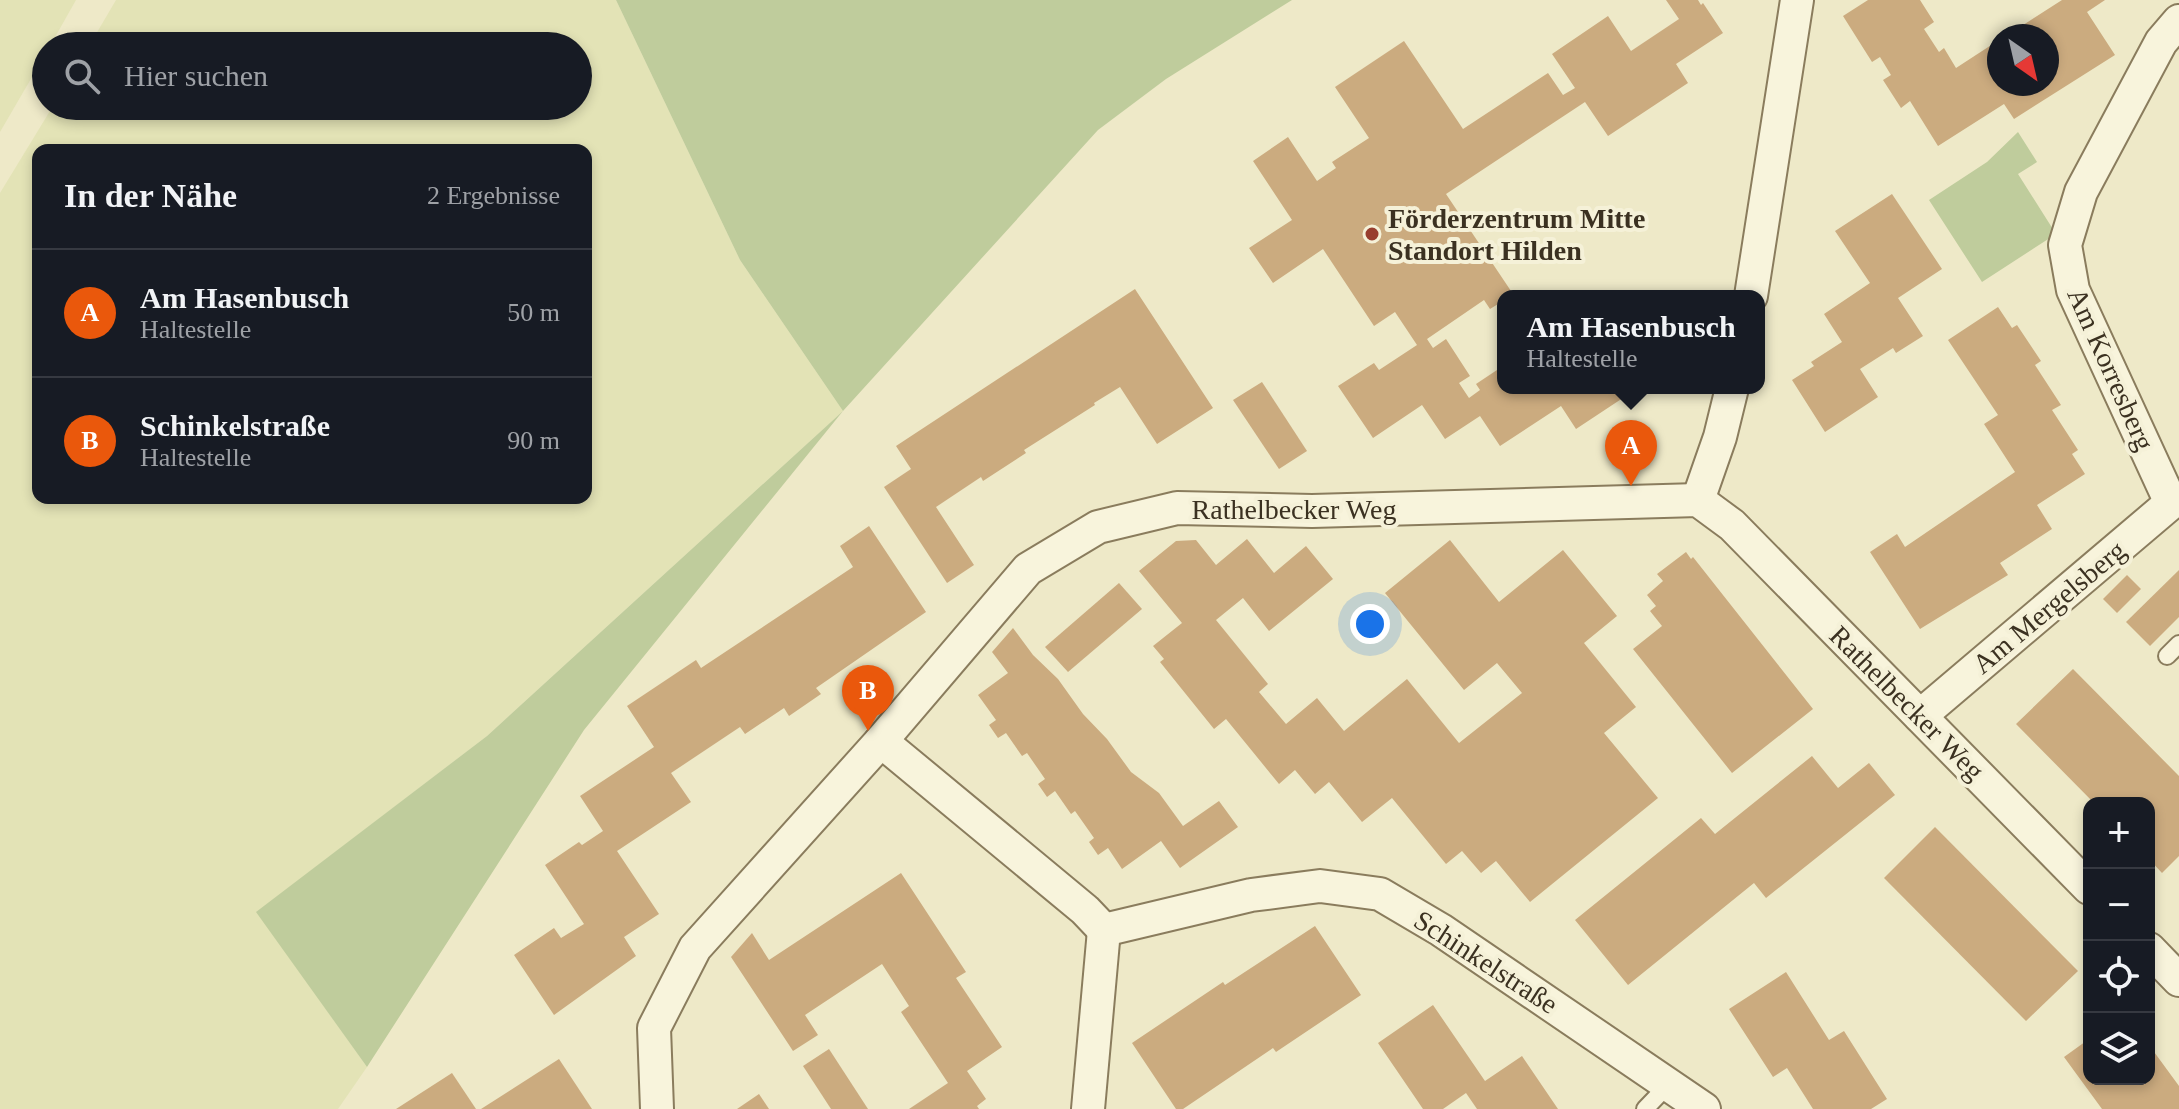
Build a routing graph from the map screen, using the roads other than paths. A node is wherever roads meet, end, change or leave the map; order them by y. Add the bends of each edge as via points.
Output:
1 (1797, 0) edge
2 (2179, 21) edge
3 (1752, 290) edge
4 (1731, 394) edge
5 (1698, 500) junction
6 (2175, 505) edge
7 (1920, 716) junction
8 (881, 741) junction
9 (2083, 882) edge
10 (1104, 930) junction
11 (2155, 955) edge
12 (2179, 980) edge
13 (1668, 1085) junction
14 (657, 1109) edge
15 (1088, 1109) edge
16 (1645, 1109) edge
17 (1704, 1109) edge

1 - 3 street
2 - 6 street, Am Korresberg via 2161,42 2081,192 2065,245 2073,290
4 - 5 street
5 - 7 street, Rathelbecker Weg via 1732,525
5 - 8 street, Rathelbecker Weg via 1328,511 1177,508 1098,527 1028,569
6 - 7 street, Am Mergelsberg
7 - 9 street, Rathelbecker Weg
8 - 10 street
8 - 14 street, Rathelbecker Weg via 695,948 654,1028
10 - 13 street, Schinkelstraße via 1251,895 1320,886 1380,894
10 - 15 street
11 - 12 street
13 - 16 lane
13 - 17 street, Schinkelstraße

